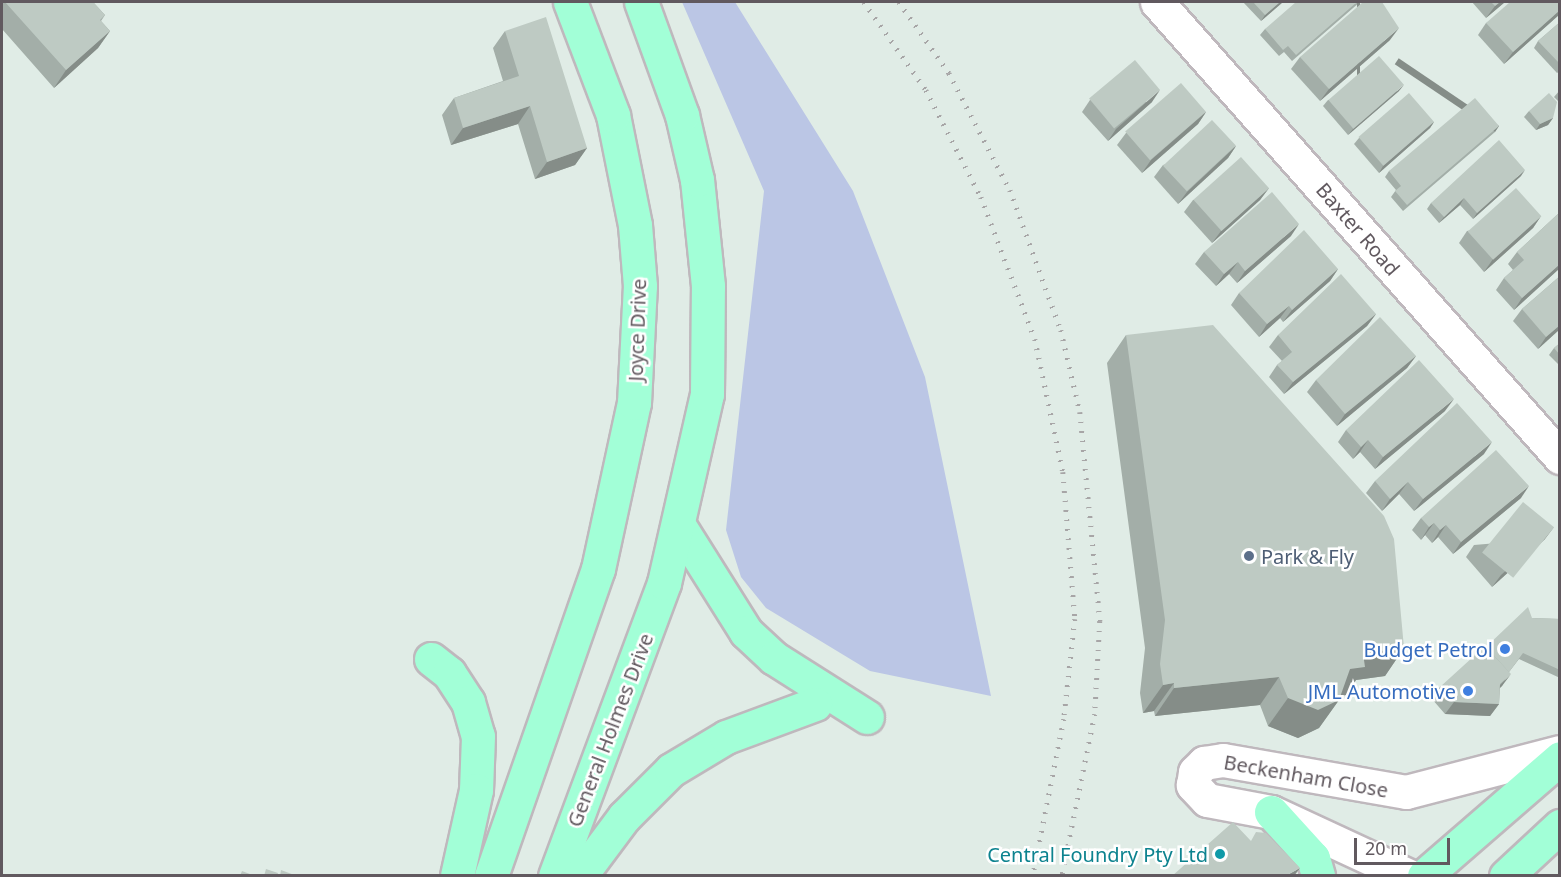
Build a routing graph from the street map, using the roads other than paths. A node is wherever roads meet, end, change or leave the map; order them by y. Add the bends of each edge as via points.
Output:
1 (570, 2) edge
2 (641, 2) edge
3 (1157, 2) edge
4 (1560, 457) edge
5 (680, 527) junction
6 (431, 659) dead end
7 (814, 704) dead end
8 (867, 717) dead end
9 (1560, 752) edge
10 (1560, 758) edge
11 (1271, 812) junction
12 (1560, 826) edge
13 (457, 876) edge
14 (491, 876) edge
15 (555, 876) edge
16 (580, 876) edge
17 (1318, 876) edge
18 (1409, 876) edge
19 (1424, 876) edge
20 (1506, 876) edge

1 - 14 main road, Joyce Drive via 615,126 640,286 626,458 567,659
2 - 5 main road via 682,115 697,180 707,274 707,394
3 - 4 street, Baxter Road
5 - 8 main road via 746,632 774,658
5 - 15 main road, General Holmes Drive via 664,583
6 - 13 main road via 449,673 468,702 478,736 476,790
7 - 16 main road via 726,737 671,770 624,817
9 - 11 street, Beckenham Close via 1406,792 1223,760 1204,763 1195,772 1194,785 1201,797
10 - 19 main road
11 - 17 main road via 1313,858
11 - 18 street, Beckenham Close
12 - 20 main road

